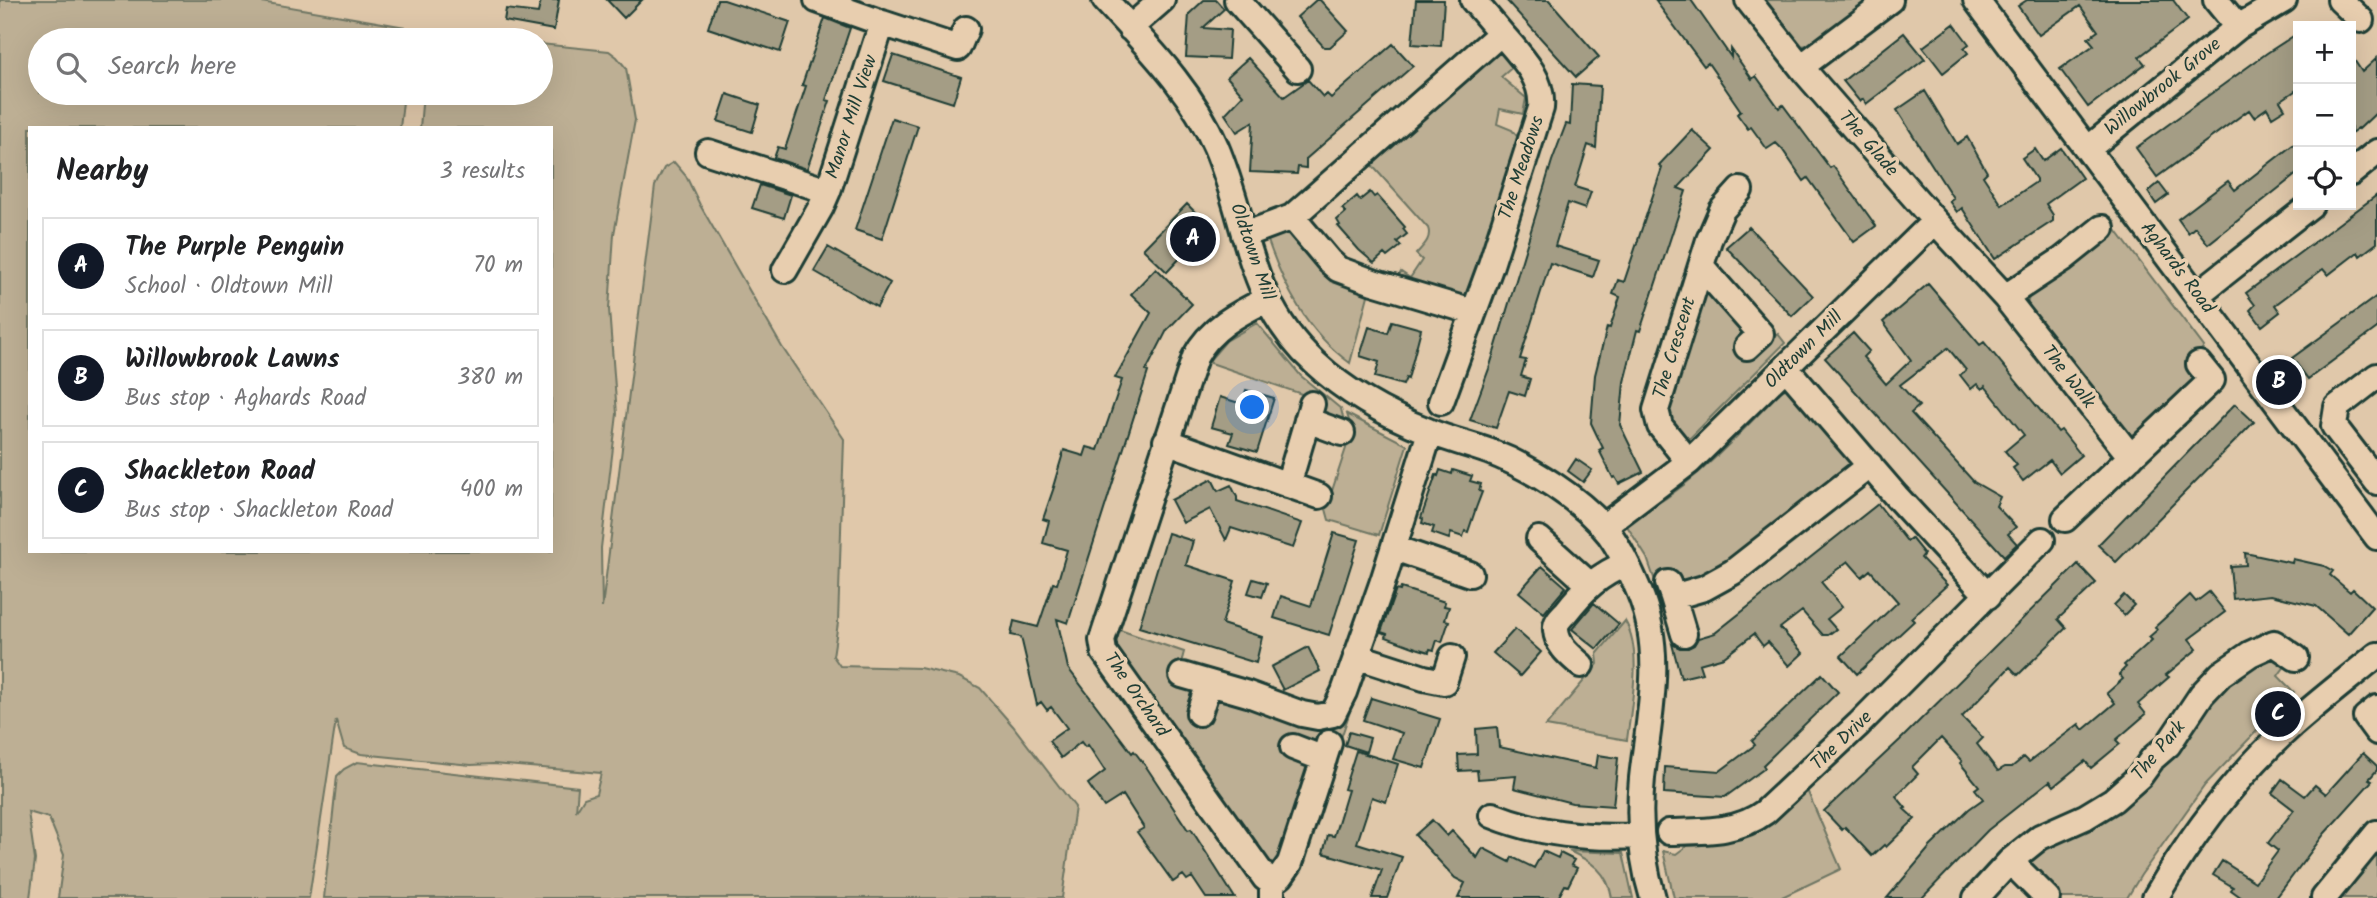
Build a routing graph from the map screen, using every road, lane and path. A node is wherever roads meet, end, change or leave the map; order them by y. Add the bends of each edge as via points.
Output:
1 (817, 0) edge
2 (1105, 0) edge
3 (1163, 0) edge
4 (1237, 0) edge
5 (1473, 0) edge
6 (1748, 0) edge
7 (1890, 0) edge
8 (1976, 0) edge
9 (2216, 0) edge
10 (2284, 0) edge
11 (2340, 0) edge
12 (2361, 20) dead end
13 (882, 23) junction
14 (2238, 27) junction
15 (1130, 28) junction
16 (966, 29) dead end
17 (1501, 33) junction
18 (1801, 67) junction
19 (1298, 69) dead end
20 (2088, 148) junction
21 (708, 152) dead end
22 (2377, 152) edge
23 (2356, 169) edge
24 (1740, 190) dead end
25 (828, 191) junction
26 (2305, 210) edge
27 (1292, 217) junction
28 (1935, 221) junction
29 (2102, 228) dead end
30 (1244, 235) junction
31 (1701, 266) junction
32 (785, 270) dead end
33 (2197, 295) junction
34 (2005, 297) junction
35 (1266, 300) junction
36 (1473, 312) junction
37 (1747, 347) dead end
38 (2199, 364) dead end
39 (1786, 368) junction
40 (2377, 376) edge
41 (1441, 402) dead end
42 (1430, 432) junction
43 (1342, 433) dead end
44 (1166, 441) junction
45 (2131, 457) junction
46 (1689, 462) junction
47 (1870, 465) junction
48 (2377, 482) edge
49 (1287, 485) junction
50 (1319, 495) dead end
51 (2065, 519) dead end
52 (1603, 527) junction
53 (2377, 537) edge
54 (1539, 539) dead end
55 (2042, 540) dead end
56 (1394, 548) junction
57 (1626, 564) junction
58 (1470, 574) dead end
59 (1589, 584) junction
60 (1988, 596) junction
61 (1684, 634) dead end
62 (2377, 655) edge
63 (1356, 656) junction
64 (1452, 657) dead end
65 (2296, 658) dead end
66 (1581, 666) dead end
67 (1182, 675) dead end
68 (1209, 683) junction
69 (2377, 708) edge
70 (1199, 713) dead end
71 (2377, 732) edge
72 (1293, 747) dead end
73 (1492, 815) dead end
74 (1669, 832) dead end
75 (2377, 833) edge
76 (1640, 835) junction
77 (2010, 862) junction
78 (1272, 891) edge
79 (1653, 898) edge
80 (1976, 898) edge
81 (2047, 898) edge
82 (2155, 898) edge
83 (2324, 898) edge

1 - 13 street
2 - 15 street, Oldtown Mill
3 - 15 street
4 - 19 street
5 - 17 street, The Meadows
6 - 18 street, The Glade
7 - 18 street
8 - 20 street, Aghards Road
9 - 14 street, Willowbrook Grove
10 - 14 street, Willowbrook Grove
11 - 12 street
13 - 16 street via 958,48
13 - 25 street, Manor Mill View
14 - 20 street, Willowbrook Grove
15 - 30 street, Oldtown Mill via 1204,122 1225,170
17 - 27 street
17 - 36 street, The Meadows via 1533,74 1541,108
18 - 28 street, The Glade
20 - 33 street, Aghards Road
21 - 25 street
22 - 23 street
24 - 31 street, The Crescent via 1722,210
25 - 32 street, Manor Mill View
26 - 33 street
27 - 30 street
27 - 36 street via 1338,269
28 - 34 street, The Walk
28 - 39 street, Oldtown Mill
29 - 34 street
30 - 35 street, Oldtown Mill
31 - 37 street, The Crescent via 1761,334
31 - 46 street, The Crescent via 1656,410 1660,426
33 - 53 street, Aghards Road
34 - 45 street, The Walk
35 - 42 street, Oldtown Mill via 1284,329 1321,369 1369,403
35 - 44 street, The Orchard via 1224,324 1199,349
36 - 41 street, The Meadows
38 - 45 street via 2212,380
39 - 46 street, Oldtown Mill
39 - 47 street
40 - 48 street via 2337,407 2334,426
42 - 52 street, Oldtown Mill via 1487,451 1530,472 1569,496
42 - 56 street
43 - 49 street via 1310,412
44 - 49 street
44 - 78 street, The Orchard via 1102,646
45 - 51 street
46 - 52 street, Oldtown Mill
47 - 60 street
47 - 61 street via 1733,572 1704,588 1671,590
49 - 50 street
52 - 57 street, Oldtown Mill
54 - 59 street
55 - 60 street, The Drive
56 - 58 street
56 - 63 street
57 - 59 street
57 - 76 street, Oldtown Mill via 1653,641
59 - 66 street via 1556,623 1555,632
60 - 74 street, The Drive via 1810,772 1758,817 1727,829
62 - 82 street via 2291,726 2248,770 2187,847
63 - 64 street via 1444,682
63 - 68 street via 1336,710 1328,716 1302,714
65 - 77 street, The Park via 2274,643 2221,674 2140,776 2113,800 2040,837
67 - 68 street
68 - 70 street
69 - 71 street via 2366,717
72 - 78 street, The Orchard via 1326,751 1290,863
73 - 76 street via 1567,835
75 - 83 street
76 - 79 street, Oldtown Mill
77 - 80 street, The Park
77 - 81 street

